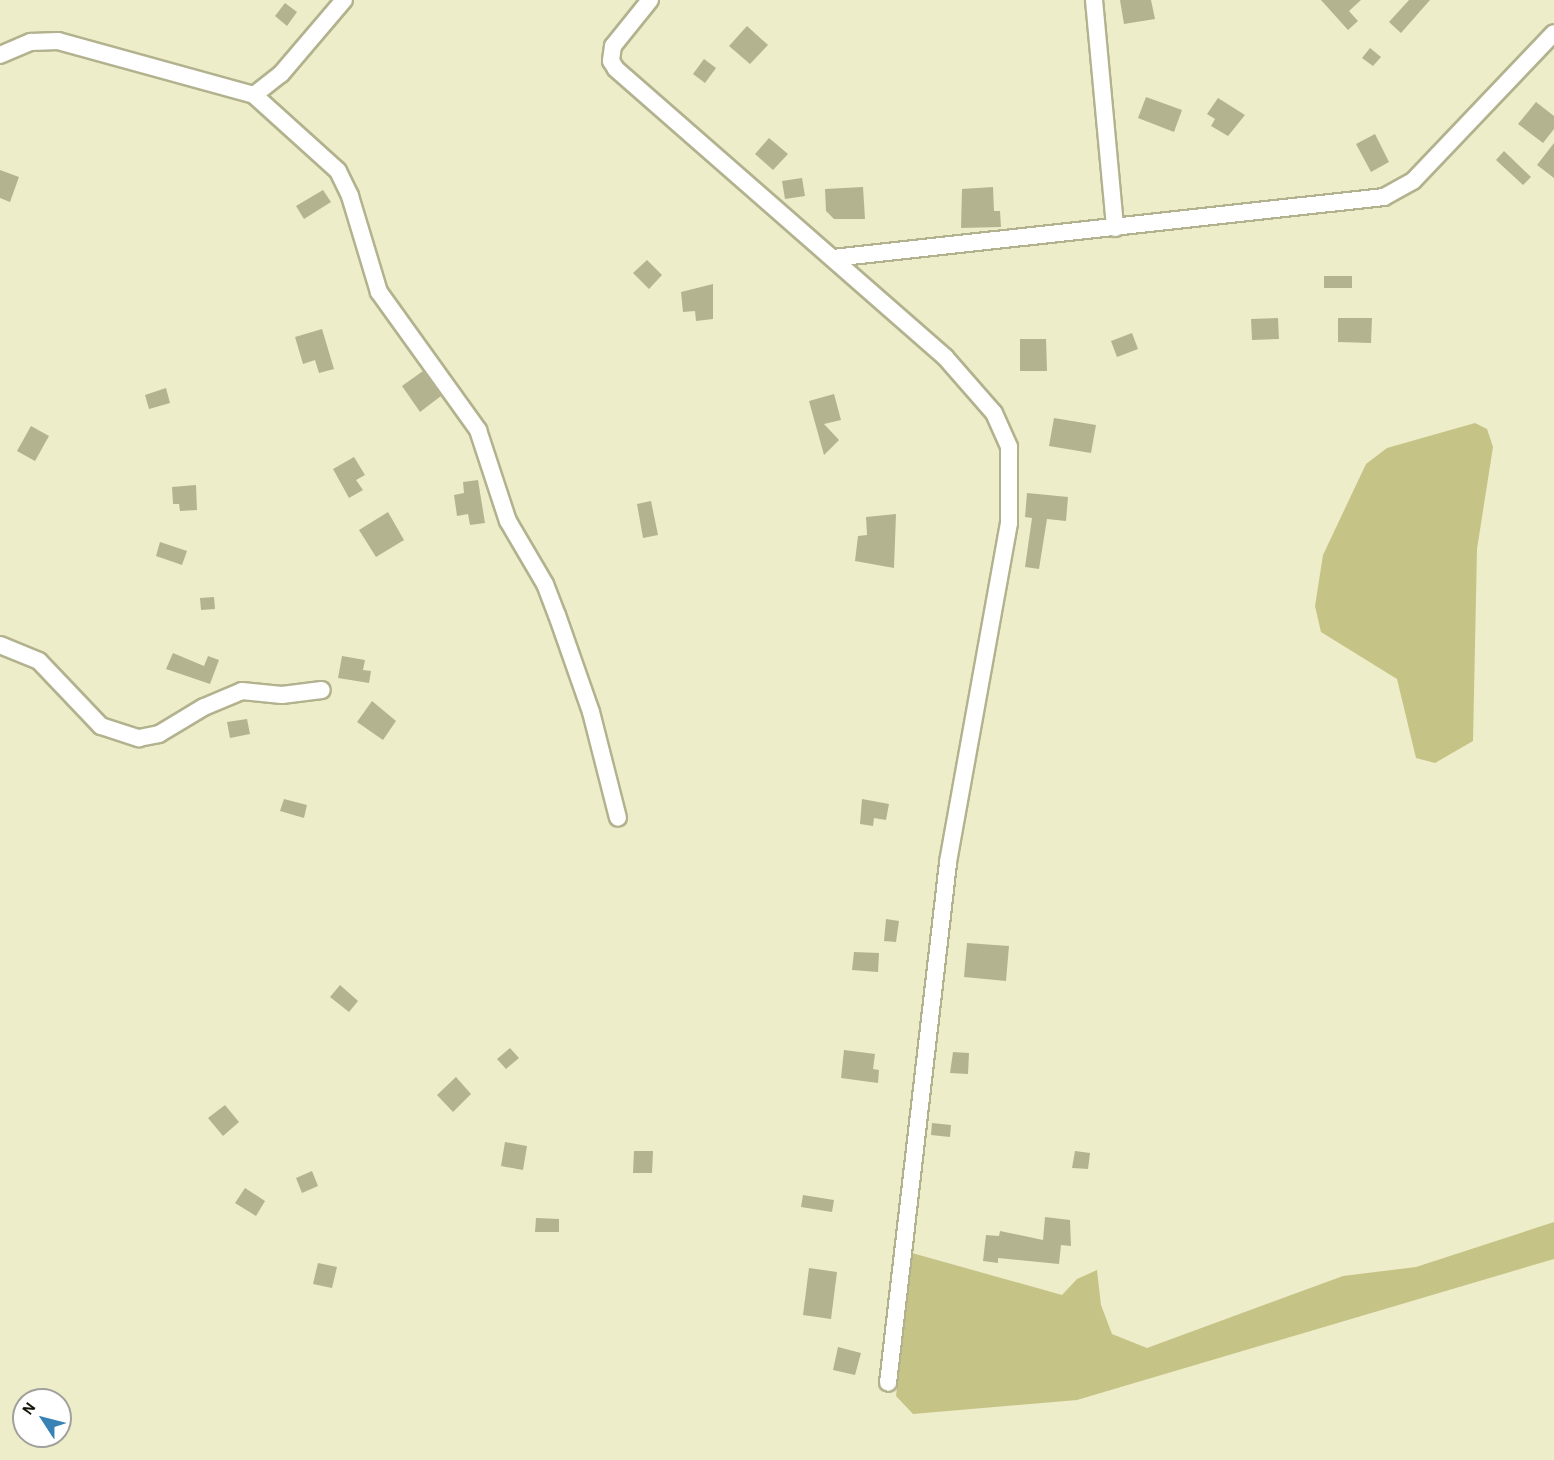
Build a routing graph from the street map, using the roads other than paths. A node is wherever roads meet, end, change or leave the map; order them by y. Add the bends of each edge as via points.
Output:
1 (344, 0) edge
2 (650, 0) edge
3 (1094, 0) edge
4 (1554, 33) edge
5 (0, 55) edge
6 (254, 94) junction
7 (1115, 228) junction
8 (833, 258) junction
9 (0, 645) edge
10 (322, 690) dead end
11 (618, 818) dead end
12 (888, 1383) dead end

1 - 6 street via 281,74
2 - 8 street via 613,46 613,66
3 - 7 street
4 - 7 street via 1413,181 1394,194 1374,200
5 - 6 street via 31,42 58,41
6 - 11 street via 338,171 350,196 379,292 478,430 508,521 545,584 557,615 591,712
7 - 8 street
8 - 12 street via 940,353 987,403 1007,438 1011,478 1008,530 948,863
9 - 10 street via 39,661 96,723 112,732 139,738 159,734 204,707 242,691 282,695

